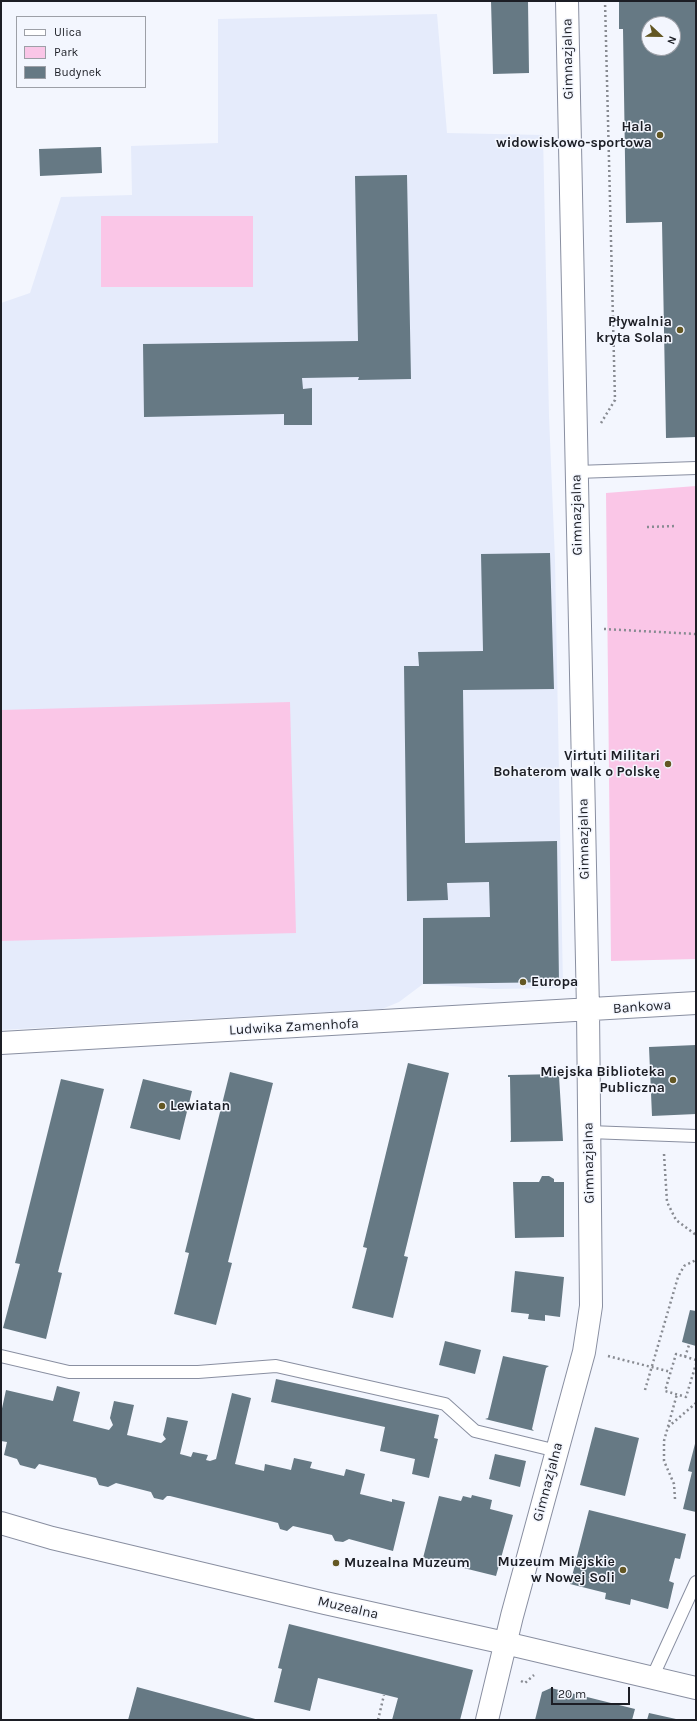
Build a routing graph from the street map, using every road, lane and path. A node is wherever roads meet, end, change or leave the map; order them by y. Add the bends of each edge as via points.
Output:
1 (567, 1) edge
2 (605, 1) edge
3 (599, 425) dead end
4 (696, 468) edge
5 (576, 472) junction
6 (676, 526) dead end
7 (647, 527) dead end
8 (602, 629) dead end
9 (696, 634) edge
10 (696, 1003) edge
11 (588, 1010) junction
12 (1, 1043) edge
13 (589, 1132) junction
14 (663, 1134) junction
15 (696, 1136) edge
16 (696, 1235) edge
17 (696, 1260) edge
18 (689, 1345) dead end
19 (1, 1356) edge
20 (606, 1356) dead end
21 (685, 1357) junction
22 (696, 1360) edge
23 (696, 1364) edge
24 (652, 1366) junction
25 (671, 1372) junction
26 (692, 1377) junction
27 (696, 1378) edge
28 (645, 1390) dead end
29 (677, 1394) junction
30 (696, 1403) edge
31 (668, 1427) junction
32 (557, 1452) junction
33 (675, 1499) dead end
34 (1, 1523) edge
35 (696, 1582) edge
36 (505, 1643) junction
37 (652, 1678) junction
38 (696, 1688) edge
39 (384, 1695) dead end
40 (378, 1720) edge
41 (487, 1720) edge

1 - 5 street, Gimnazjalna
2 - 3 path via 615,400
4 - 5 lane
5 - 11 street, Gimnazjalna
6 - 7 path
8 - 9 path
10 - 11 street, Bankowa
11 - 12 street, Ludwika Zamenhofa
11 - 13 street, Gimnazjalna
13 - 14 lane
13 - 32 street, Gimnazjalna via 591,1306 584,1352
14 - 15 lane
14 - 16 path via 667,1202 676,1220
17 - 24 path via 684,1266 678,1277
18 - 21 path
19 - 32 lane via 69,1372 198,1372 276,1366 445,1404 475,1431
20 - 24 path
21 - 22 path
21 - 25 path via 676,1354
23 - 26 path
24 - 25 path
24 - 28 path
25 - 29 path via 665,1391
26 - 27 path
26 - 29 path via 686,1397
29 - 31 path
30 - 31 path
31 - 33 path via 664,1440 664,1461 674,1484
32 - 36 street, Gimnazjalna
34 - 36 street, Muzealna via 52,1538
35 - 37 lane
36 - 37 street, Muzealna
36 - 41 street, Gimnazjalna
37 - 38 street, Muzealna
39 - 40 path

